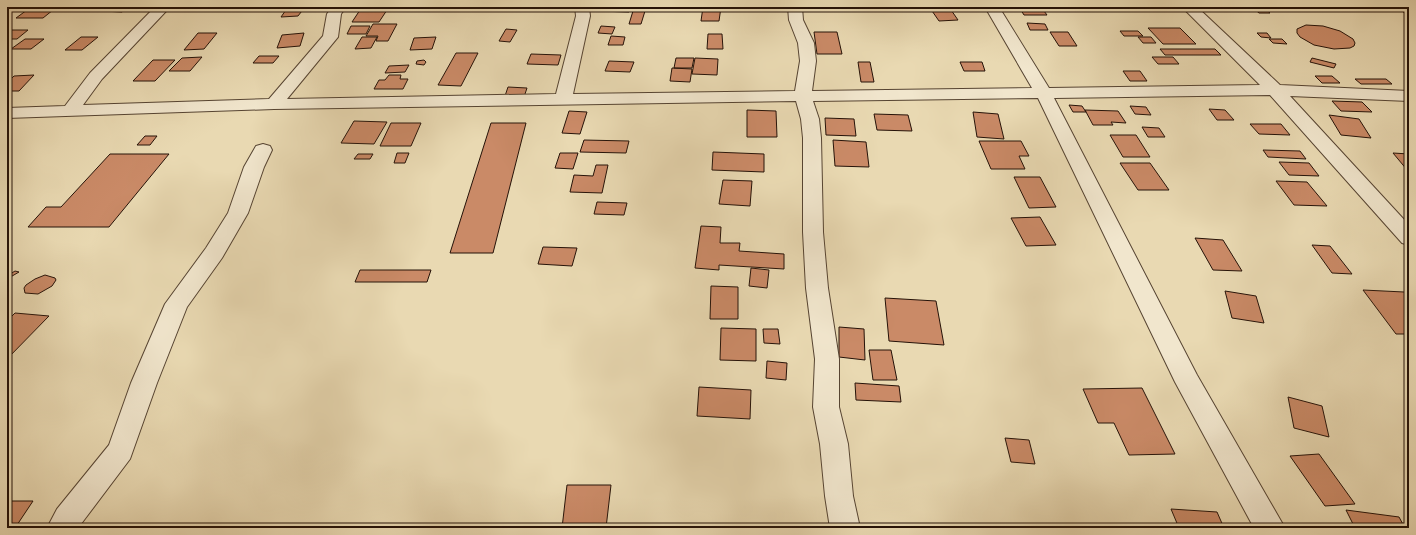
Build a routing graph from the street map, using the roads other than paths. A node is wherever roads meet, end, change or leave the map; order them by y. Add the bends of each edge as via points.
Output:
1 (163, 7) edge
2 (339, 7) edge
3 (582, 7) edge
4 (794, 7) edge
5 (992, 7) edge
6 (1188, 7) edge
7 (1275, 90) junction
8 (1044, 94) junction
9 (802, 96) junction
10 (1409, 96) edge
11 (563, 98) junction
12 (274, 104) junction
13 (70, 110) junction
14 (7, 113) edge
15 (263, 150) dead end
16 (1409, 238) edge
17 (62, 528) edge
18 (845, 528) edge
19 (1270, 528) edge

1 - 13 street via 96,76
2 - 12 street via 334,14 330,37
3 - 11 street via 583,16
4 - 9 street via 796,20 806,43 808,61
5 - 8 street
6 - 7 street
7 - 8 street
7 - 10 street
7 - 16 street
8 - 9 street
8 - 19 street via 1188,382
9 - 11 street
9 - 18 street via 810,119 812,138 814,232 817,288 826,359 826,407 834,444
11 - 12 street
12 - 13 street
13 - 14 street
15 - 17 street via 254,167 238,213 214,253 177,304 120,451

